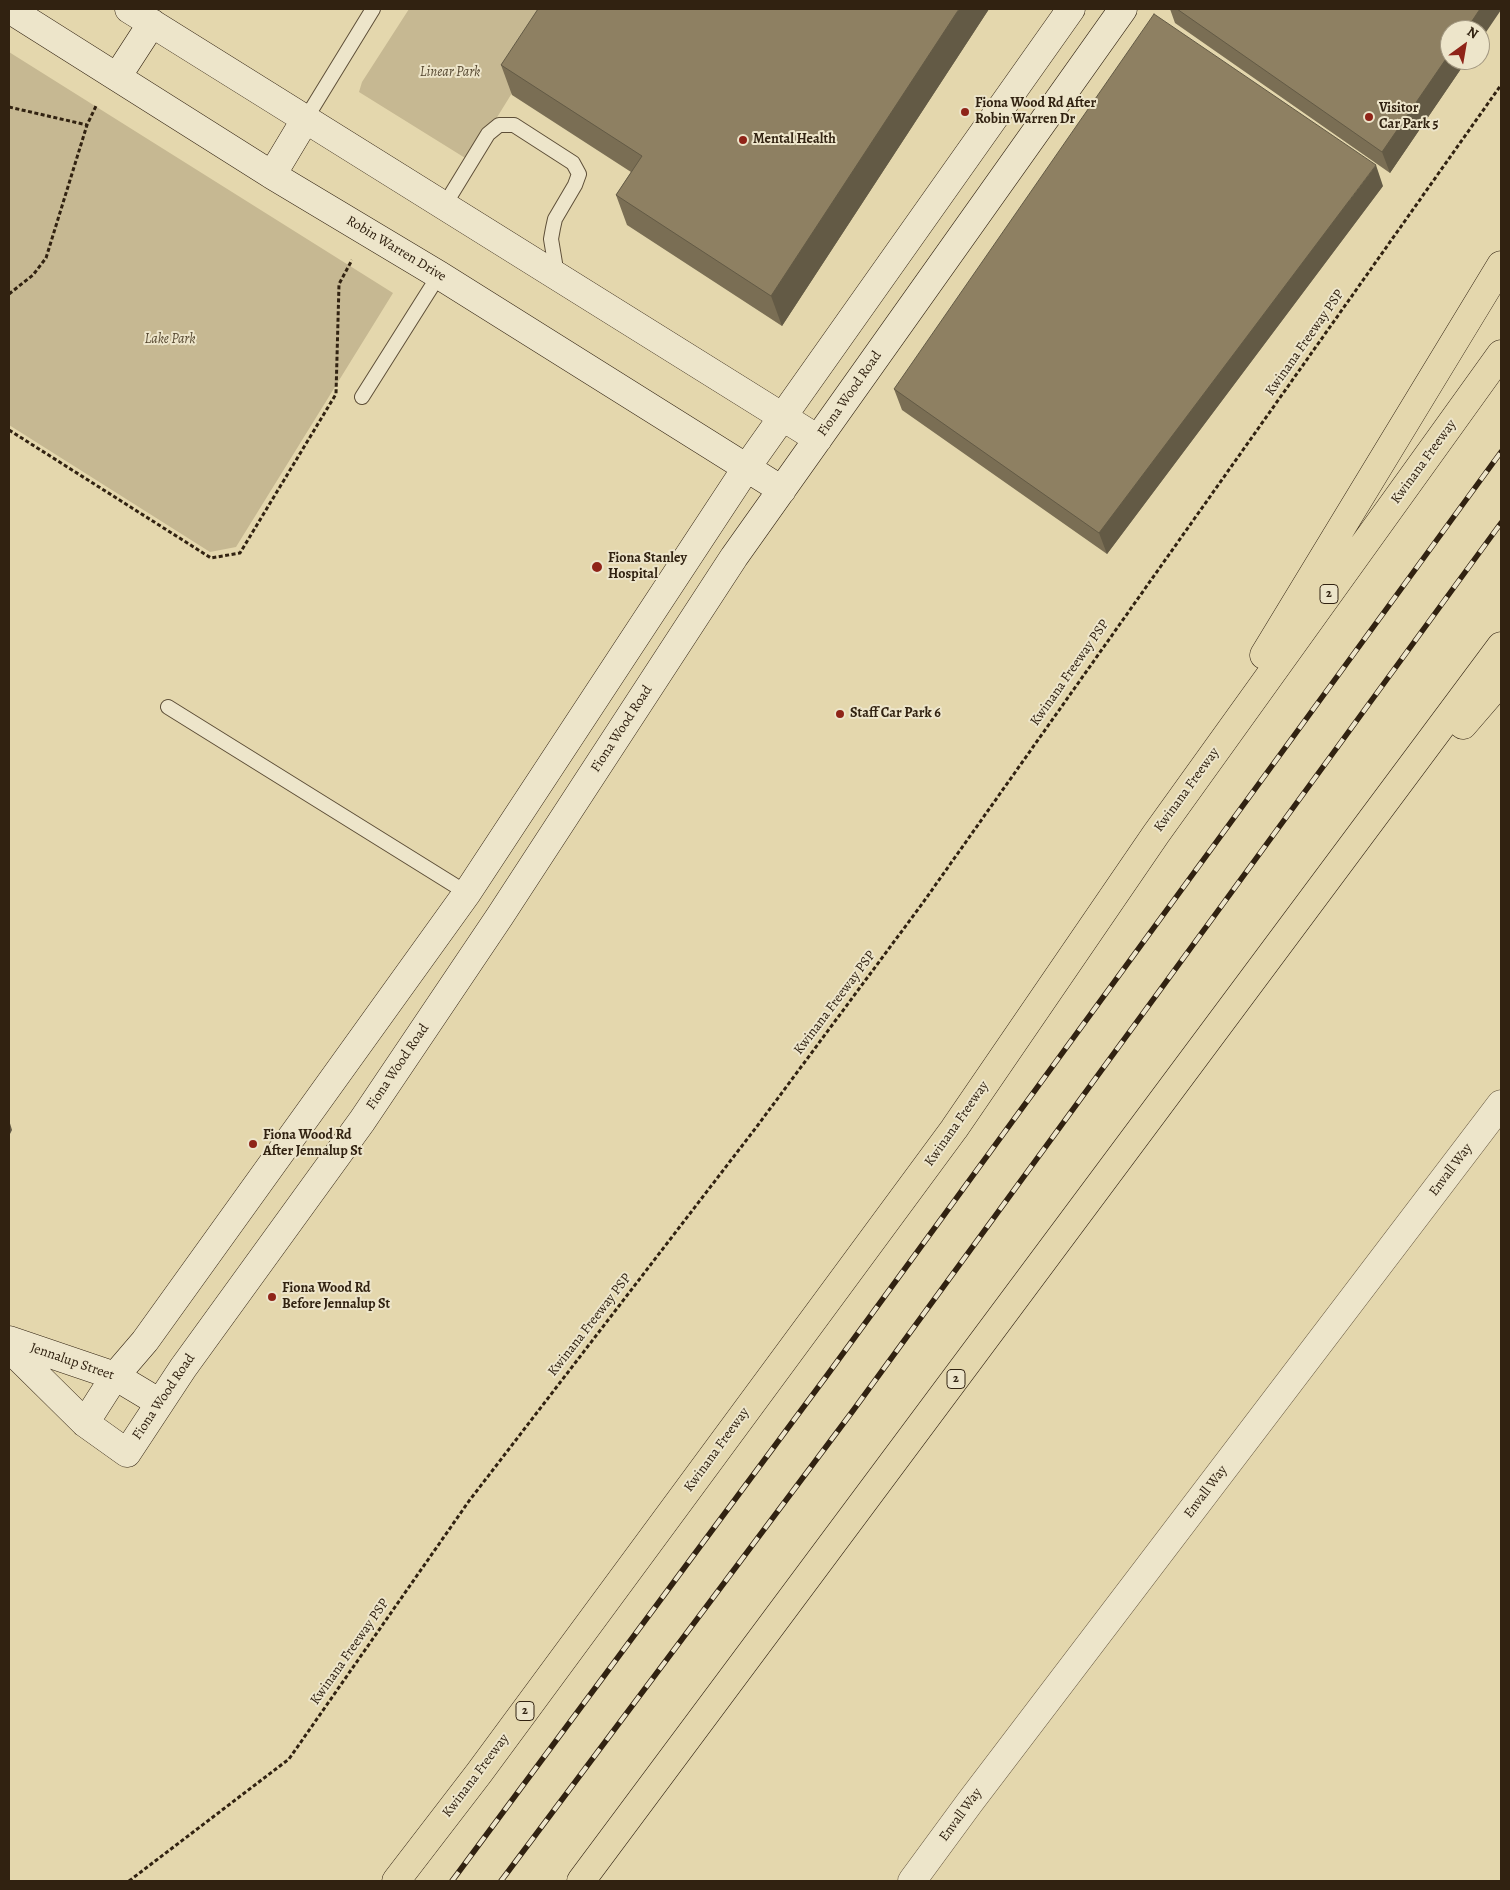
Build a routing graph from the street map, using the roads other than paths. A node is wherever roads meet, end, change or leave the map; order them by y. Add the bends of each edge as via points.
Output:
1 (9, 9) edge
2 (373, 9) edge
3 (1071, 9) edge
4 (1123, 9) edge
5 (147, 13) edge
6 (117, 77) junction
7 (305, 120) junction
8 (272, 175) junction
9 (444, 206) junction
10 (1501, 265) edge
11 (439, 275) junction
12 (557, 276) junction
13 (1501, 354) edge
14 (362, 397) dead end
15 (782, 417) junction
16 (818, 439) junction
17 (747, 467) junction
18 (782, 490) junction
19 (1501, 646) edge
20 (1501, 681) edge
21 (168, 707) dead end
22 (1156, 834) junction
23 (1331, 877) junction
24 (467, 893) junction
25 (500, 916) junction
26 (1501, 1104) edge
27 (9, 1340) edge
28 (9, 1348) edge
29 (115, 1376) junction
30 (160, 1403) junction
31 (85, 1423) junction
32 (127, 1453) joint
33 (396, 1881) edge
34 (581, 1881) edge
35 (912, 1881) edge

1 - 6 street, Robin Warren Drive
2 - 7 lane
3 - 15 street
4 - 16 street, Fiona Wood Road
5 - 6 street
5 - 7 street
6 - 8 street, Robin Warren Drive
7 - 8 street
7 - 9 street
8 - 11 street, Robin Warren Drive
9 - 12 street
9 - 12 lane via 488,134 499,125 514,125 573,163 579,174 555,219 550,239
10 - 22 highway
11 - 14 lane
11 - 17 street, Robin Warren Drive
12 - 15 street
13 - 22 highway, Kwinana Freeway / 2
15 - 16 street
15 - 17 street
16 - 18 street, Fiona Wood Road
17 - 18 street, Robin Warren Drive
17 - 24 street
18 - 25 street, Fiona Wood Road
19 - 23 highway, 2
20 - 23 highway
21 - 24 lane
22 - 33 highway, Kwinana Freeway / 2 via 954,1129 479,1774
23 - 34 highway, 2
24 - 25 street
24 - 29 street via 145,1341
25 - 30 street, Fiona Wood Road via 362,1121
26 - 35 street, Envall Way
27 - 29 street, Jennalup Street
28 - 31 street, Jennalup Street
29 - 30 street, Jennalup Street
29 - 31 street
30 - 32 street, Fiona Wood Road
31 - 32 street, Jennalup Street

